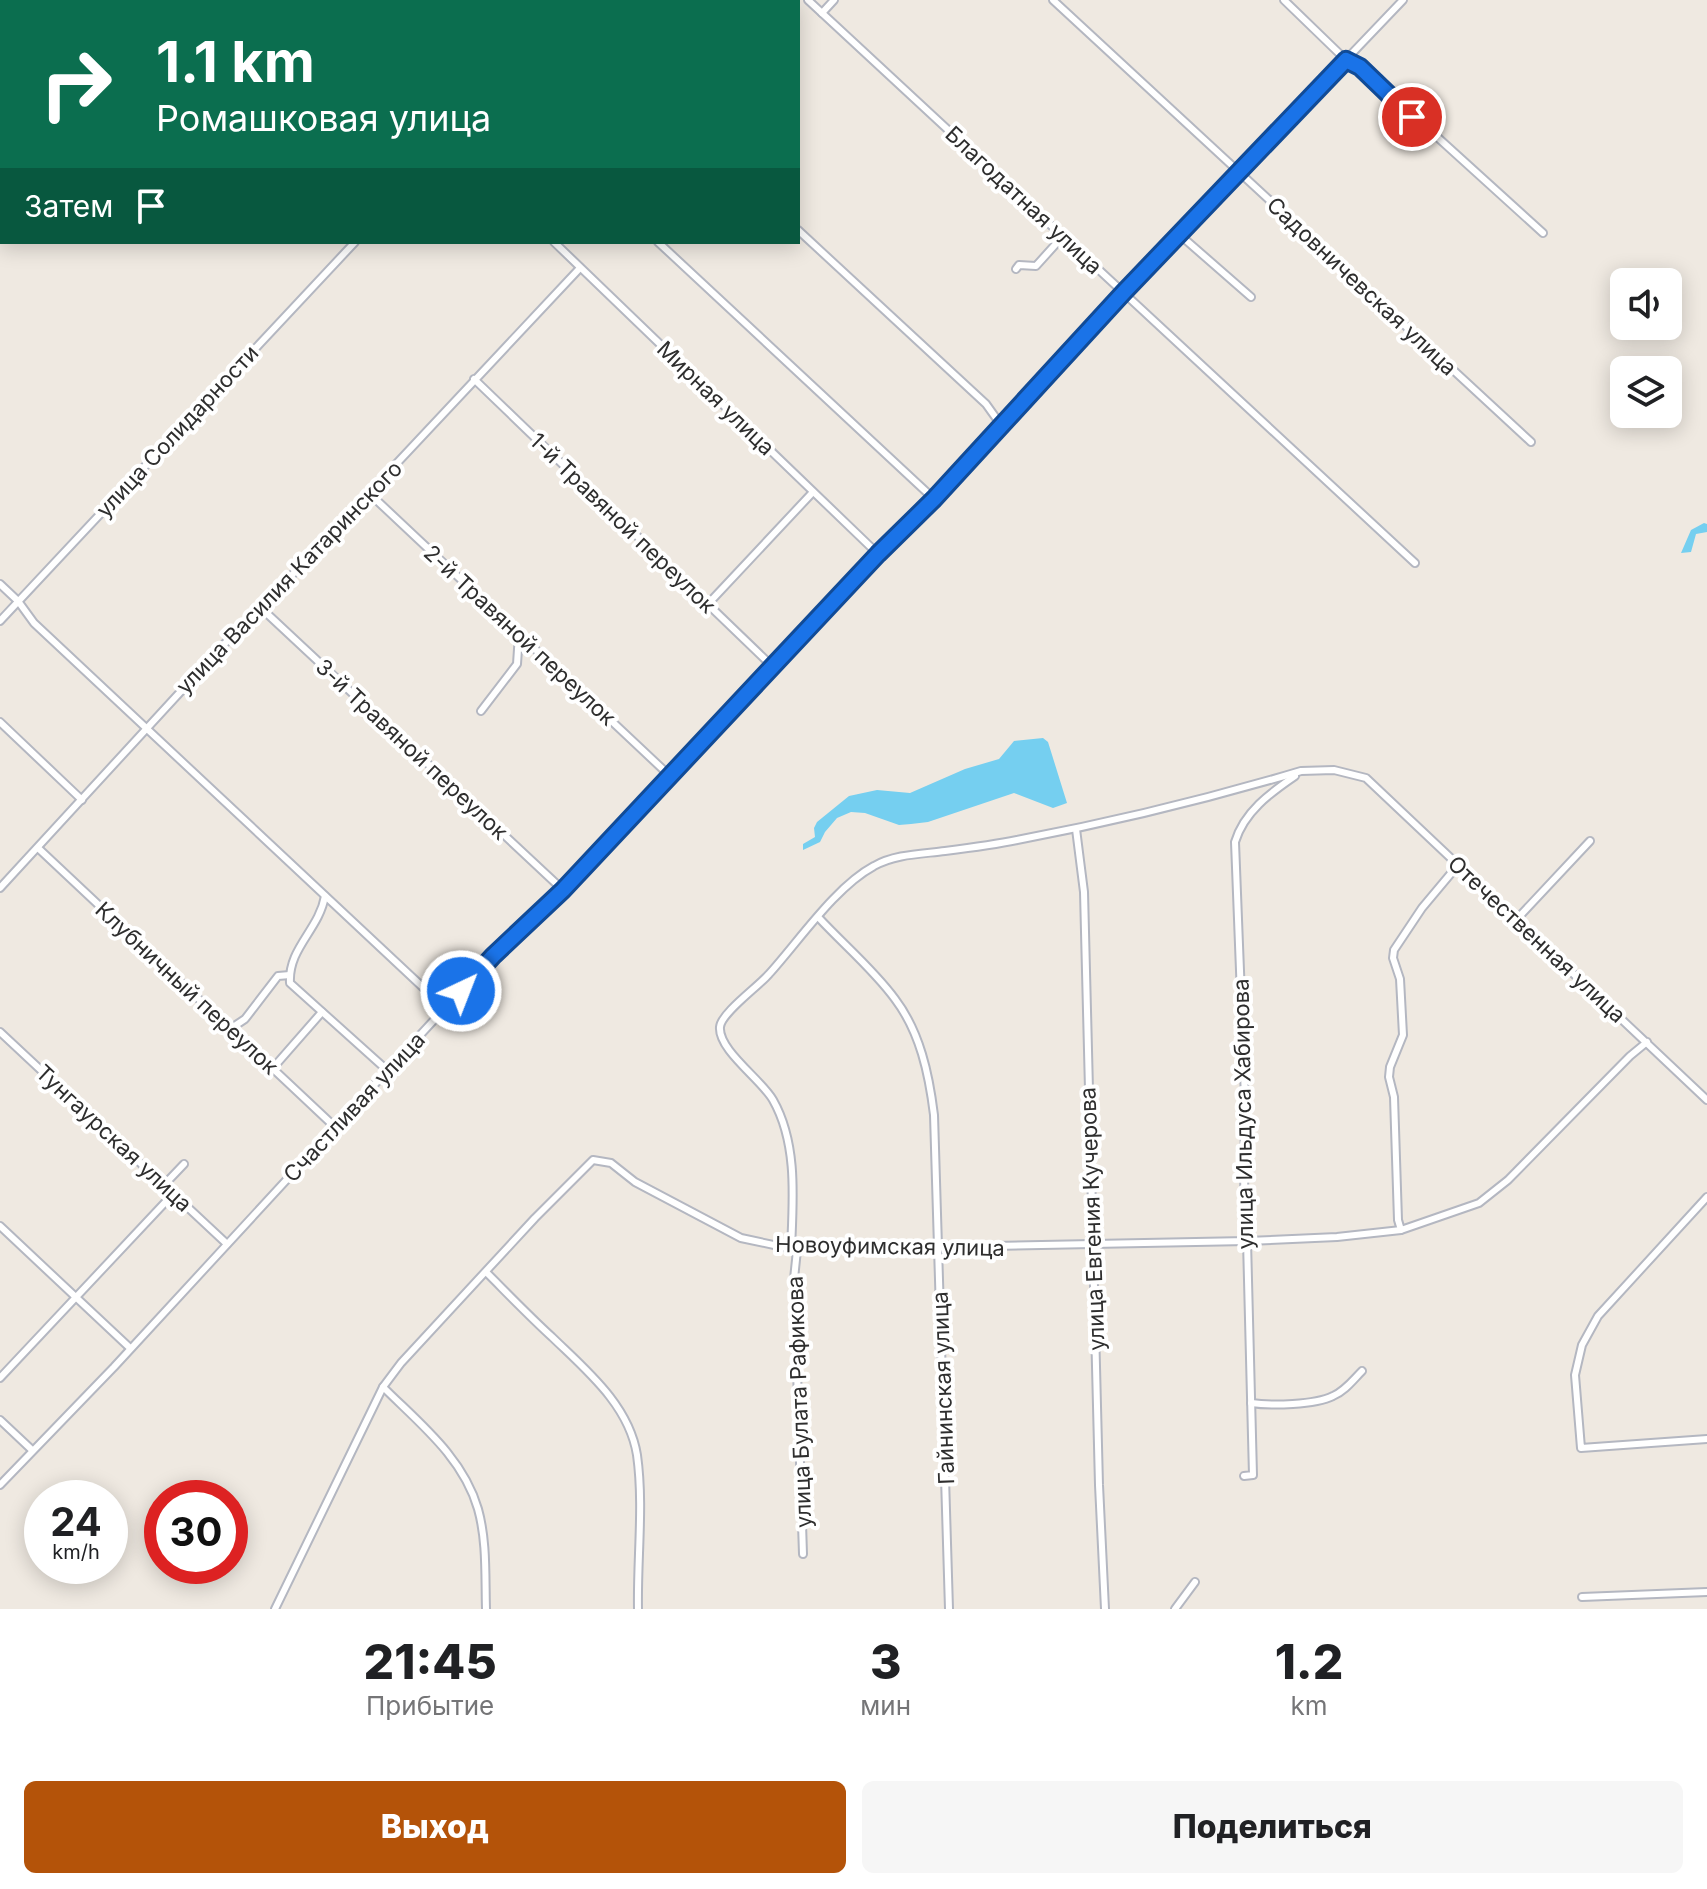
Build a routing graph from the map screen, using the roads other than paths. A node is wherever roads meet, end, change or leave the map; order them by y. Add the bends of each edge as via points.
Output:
1 (808, 0) edge
2 (834, 0) edge
3 (1053, 0) edge
4 (1284, 0) edge
5 (1403, 0) edge
6 (822, 13) junction
7 (1346, 60) junction
8 (1240, 173) junction
9 (800, 232) edge
10 (1543, 233) dead end
11 (1180, 235) junction
12 (1063, 236) junction
13 (353, 244) edge
14 (556, 244) edge
15 (660, 244) edge
16 (580, 268) junction
17 (1016, 269) dead end
18 (1124, 292) junction
19 (1251, 297) dead end
20 (474, 379) junction
21 (1001, 425) junction
22 (1531, 442) dead end
23 (813, 492) junction
24 (370, 494) junction
25 (934, 499) junction
26 (878, 554) junction
27 (1415, 563) dead end
28 (0, 584) edge
29 (18, 601) junction
30 (708, 604) junction
31 (261, 608) junction
32 (0, 621) edge
33 (519, 634) junction
34 (772, 666) junction
35 (481, 711) dead end
36 (0, 722) edge
37 (147, 728) junction
38 (1301, 771) junction
39 (670, 776) junction
40 (82, 800) junction
41 (1076, 829) junction
42 (1590, 841) dead end
43 (38, 848) junction
44 (1458, 865) junction
45 (0, 888) edge
46 (563, 890) junction
47 (325, 896) junction
48 (819, 918) junction
49 (1516, 920) junction
50 (290, 975) junction
51 (445, 1008) junction
52 (322, 1012) junction
53 (228, 1026) junction
54 (0, 1032) edge
55 (1647, 1042) junction
56 (273, 1068) junction
57 (388, 1071) junction
58 (1707, 1100) edge
59 (336, 1128) junction
60 (184, 1164) dead end
61 (164, 1185) junction
62 (173, 1194) junction
63 (1707, 1197) edge
64 (0, 1226) edge
65 (1401, 1230) junction
66 (1247, 1241) junction
67 (227, 1244) junction
68 (1093, 1246) junction
69 (794, 1249) junction
70 (938, 1249) junction
71 (486, 1272) junction
72 (75, 1296) junction
73 (130, 1348) junction
74 (1362, 1371) dead end
75 (0, 1378) edge
76 (383, 1387) junction
77 (1251, 1403) junction
78 (0, 1420) edge
79 (1707, 1439) edge
80 (32, 1450) junction
81 (1244, 1476) dead end
82 (0, 1485) edge
83 (803, 1554) dead end
84 (1195, 1582) dead end
85 (1707, 1592) edge
86 (1582, 1597) dead end
87 (275, 1609) edge
88 (486, 1609) edge
89 (638, 1609) edge
90 (949, 1609) edge
91 (1105, 1609) edge
92 (1175, 1609) edge

1 - 6 street, Благодатная улица
2 - 6 street
3 - 8 street, Садовничевская улица
4 - 7 street
5 - 7 street, Счастливая улица
6 - 12 street, Благодатная улица
7 - 8 street, Счастливая улица
7 - 10 street
8 - 11 street, Счастливая улица
8 - 22 street, Садовничевская улица
9 - 21 street via 986,404
11 - 18 street, Счастливая улица
11 - 19 street
12 - 17 street via 1036,266
12 - 18 street, Благодатная улица
13 - 29 street, улица Солидарности
14 - 16 street, Мирная улица
15 - 25 street
16 - 20 street, улица Василия Катаринского
16 - 23 street, Мирная улица
18 - 21 street, Счастливая улица
18 - 27 street, Благодатная улица
20 - 24 street, улица Василия Катаринского
20 - 30 street, 1-й Травяной переулок
21 - 25 street, Счастливая улица
23 - 26 street, Мирная улица
23 - 30 street
24 - 31 street, улица Василия Катаринского
24 - 33 street, 2-й Травяной переулок
25 - 26 street, Счастливая улица
26 - 34 street, Счастливая улица
28 - 29 street
29 - 32 street, улица Солидарности
29 - 37 street via 34,623
30 - 34 street, 1-й Травяной переулок
31 - 37 street, улица Василия Катаринского
31 - 46 street, 3-й Травяной переулок
33 - 35 street via 517,664
33 - 39 street, 2-й Травяной переулок
34 - 39 street, Счастливая улица
36 - 40 street
37 - 40 street, улица Василия Катаринского
37 - 47 street
38 - 41 street
38 - 44 street, Отечественная улица via 1334,770 1366,778
38 - 66 street, улица Ильдуса Хабирова via 1243,821 1235,842
39 - 46 street, Счастливая улица
40 - 43 street, улица Василия Катаринского
41 - 48 street via 886,861 851,882
41 - 68 street, улица Евгения Кучерова via 1084,892
42 - 49 street
43 - 45 street, улица Василия Катаринского
43 - 53 street, Клубничный переулок
44 - 49 street, Отечественная улица
44 - 65 street via 1394,950 1403,1035 1389,1077
46 - 51 street, Счастливая улица
47 - 50 street via 322,914 295,954
47 - 51 street
48 - 69 street, улица Булата Рафикова via 720,1028 724,1042 773,1098 784,1126
48 - 70 street, Гайнинская улица via 895,998 914,1032 934,1115
49 - 55 street, Отечественная улица
50 - 52 street via 290,983
50 - 53 street via 278,976 245,1019
51 - 57 street, Счастливая улица
52 - 56 street
52 - 57 street
53 - 56 street, Клубничный переулок
54 - 61 street, Тунгаурская улица
55 - 58 street, Отечественная улица
55 - 65 street, Новоуфимская улица via 1479,1203
56 - 59 street, Клубничный переулок
57 - 59 street, Счастливая улица
59 - 67 street, Счастливая улица
60 - 61 street
61 - 62 street, Тунгаурская улица
62 - 67 street, Тунгаурская улица
62 - 72 street
63 - 79 street via 1598,1316 1582,1345 1575,1375 1581,1448
64 - 72 street
65 - 66 street, Новоуфимская улица
66 - 68 street, Новоуфимская улица
66 - 77 street, улица Ильдуса Хабирова
67 - 73 street, Счастливая улица
68 - 70 street, Новоуфимская улица
68 - 91 street, улица Евгения Кучерова
69 - 70 street, Новоуфимская улица
69 - 71 street, Новоуфимская улица via 741,1238 635,1182 611,1163 593,1160
69 - 83 street, улица Булата Рафикова
70 - 90 street, Гайнинская улица
71 - 76 street, Новоуфимская улица
71 - 89 street via 580,1363 627,1425 636,1453 639,1499
72 - 73 street
72 - 75 street
73 - 80 street, Счастливая улица
74 - 77 street via 1343,1390 1324,1399
76 - 87 street, Новоуфимская улица
76 - 88 street via 446,1450 470,1486 483,1536
77 - 81 street, улица Ильдуса Хабирова via 1253,1475
78 - 80 street
80 - 82 street, Счастливая улица
84 - 92 street
85 - 86 street

